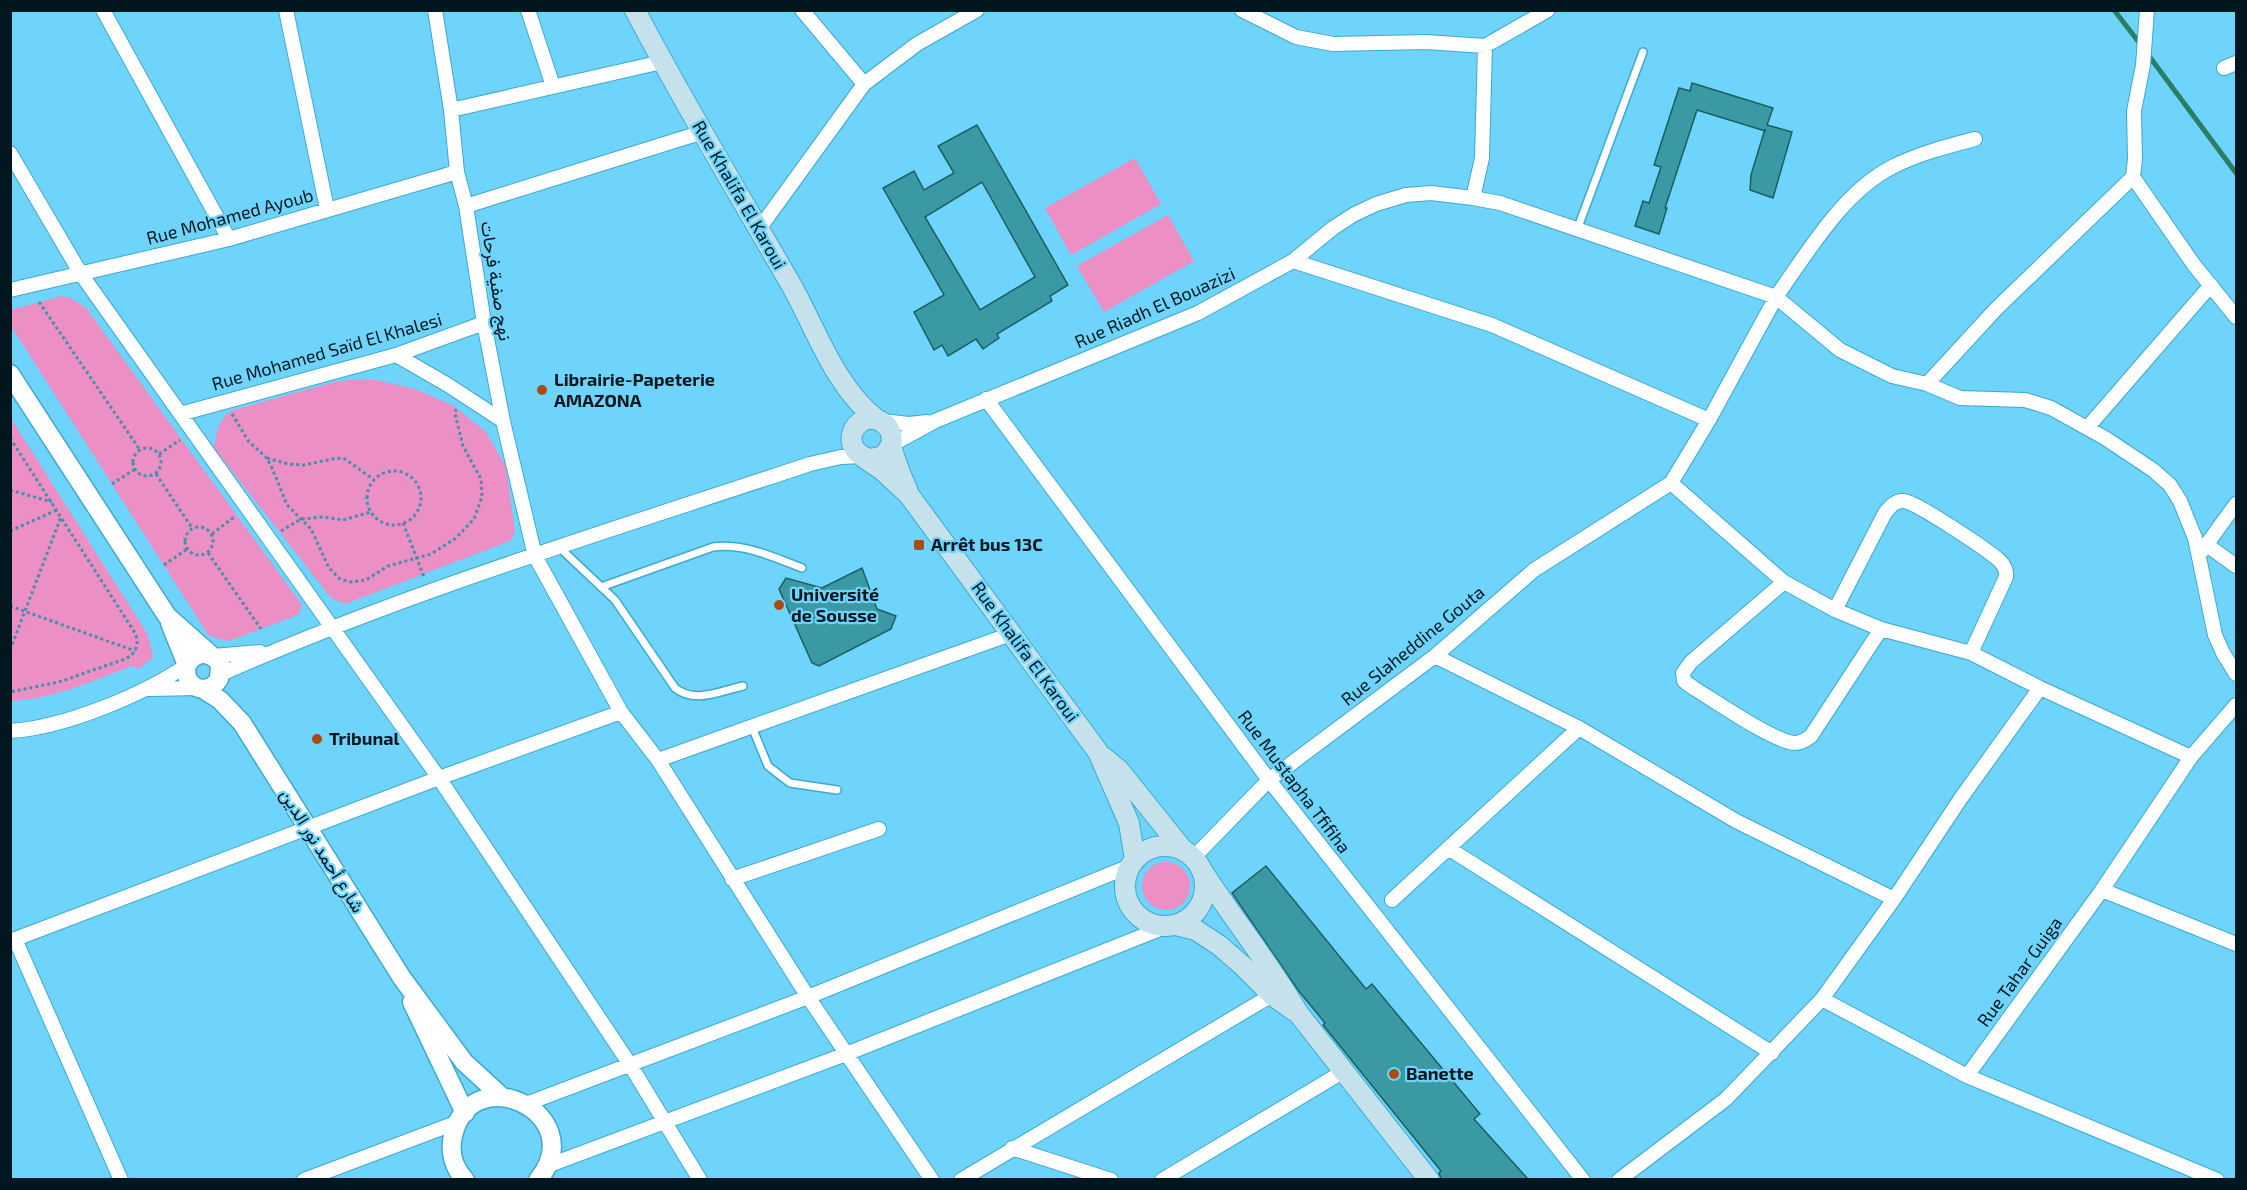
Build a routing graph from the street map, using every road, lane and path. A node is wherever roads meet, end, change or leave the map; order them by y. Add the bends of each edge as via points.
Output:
1 (103, 10) edge
2 (286, 10) edge
3 (435, 10) edge
4 (528, 10) edge
5 (634, 10) edge
6 (802, 10) edge
7 (977, 10) edge
8 (1242, 10) edge
9 (1548, 10) edge
10 (2147, 10) edge
11 (1485, 46) junction
12 (1643, 52) dead end
13 (662, 62) junction
14 (864, 84) junction
15 (553, 86) junction
16 (451, 110) junction
17 (703, 132) junction
18 (1975, 139) dead end
19 (10, 153) edge
20 (457, 172) junction
21 (2133, 177) junction
22 (1473, 198) junction
23 (466, 206) junction
24 (327, 209) junction
25 (759, 229) junction
26 (1578, 230) junction
27 (229, 239) junction
28 (1293, 261) junction
29 (81, 274) junction
30 (2211, 285) junction
31 (10, 290) edge
32 (1776, 297) junction
33 (39, 302) dead end
34 (2234, 308) edge
35 (484, 323) junction
36 (396, 355) junction
37 (10, 375) edge
38 (840, 381) junction
39 (1927, 384) junction
40 (459, 393) junction
41 (986, 399) junction
42 (226, 401) junction
43 (180, 414) junction
44 (879, 420) junction
45 (1709, 420) junction
46 (935, 421) junction
47 (503, 422) junction
48 (2087, 428) junction
49 (192, 431) junction
50 (851, 437) junction
51 (10, 438) edge
52 (891, 445) junction
53 (140, 450) junction
54 (159, 454) junction
55 (266, 457) junction
56 (863, 457) junction
57 (810, 464) junction
58 (135, 469) junction
59 (156, 474) junction
60 (374, 480) junction
61 (1671, 483) junction
62 (112, 484) dead end
63 (10, 490) edge
64 (909, 495) junction
65 (52, 502) junction
66 (2236, 504) edge
67 (246, 508) junction
68 (57, 510) junction
69 (371, 512) junction
70 (61, 517) junction
71 (301, 519) junction
72 (403, 523) junction
73 (192, 528) junction
74 (10, 531) edge
75 (212, 534) junction
76 (268, 539) junction
77 (560, 548) junction
78 (188, 549) junction
79 (2203, 550) junction
80 (208, 553) junction
81 (535, 556) junction
82 (417, 558) junction
83 (164, 565) dead end
84 (2236, 566) edge
85 (802, 568) dead end
86 (1784, 582) junction
87 (601, 587) junction
88 (430, 591) junction
89 (10, 606) edge
90 (1835, 610) junction
91 (25, 612) junction
92 (167, 616) junction
93 (332, 627) junction
94 (261, 629) dead end
95 (1881, 629) junction
96 (1011, 634) junction
97 (10, 650) edge
98 (277, 650) junction
99 (135, 651) junction
100 (1971, 653) junction
101 (212, 656) junction
102 (1435, 656) junction
103 (187, 665) junction
104 (221, 674) junction
105 (2236, 674) edge
106 (743, 686) dead end
107 (2040, 688) junction
108 (148, 689) junction
109 (200, 689) junction
110 (10, 692) edge
111 (2236, 705) edge
112 (621, 712) junction
113 (242, 723) junction
114 (752, 727) junction
115 (1579, 728) junction
116 (10, 731) edge
117 (1098, 752) junction
118 (2191, 756) junction
119 (658, 760) junction
120 (439, 778) junction
121 (1269, 780) junction
122 (837, 790) dead end
123 (308, 829) junction
124 (879, 830) dead end
125 (1448, 848) junction
126 (1193, 860) junction
127 (1132, 863) junction
128 (732, 879) junction
129 (2102, 890) junction
130 (1894, 899) junction
131 (1392, 900) dead end
132 (1170, 926) junction
133 (13, 940) edge
134 (2236, 944) edge
135 (402, 978) junction
136 (1272, 995) junction
137 (808, 997) junction
138 (1822, 999) junction
139 (1298, 1013) junction
140 (1772, 1053) junction
141 (846, 1054) junction
142 (629, 1063) junction
143 (1344, 1071) junction
144 (1967, 1076) junction
145 (502, 1097) junction
146 (526, 1104) junction
147 (461, 1117) junction
148 (665, 1122) junction
149 (1012, 1148) junction
150 (541, 1176) edge
151 (121, 1179) edge
152 (304, 1179) edge
153 (465, 1179) edge
154 (700, 1179) edge
155 (932, 1179) edge
156 (961, 1179) edge
157 (1111, 1179) edge
158 (1162, 1179) edge
159 (1429, 1179) edge
160 (1582, 1179) edge
161 (1619, 1179) edge
162 (2217, 1179) edge

1 - 27 street
2 - 24 street
3 - 16 street, نهج صفية فرحات
4 - 15 street
5 - 13 main road, Rue Khalifa El Karoui
6 - 14 street
7 - 14 street via 917,44
8 - 11 street via 1296,37 1333,44 1426,42
9 - 11 street
10 - 21 street via 2143,65 2134,111
11 - 22 street via 1482,158
12 - 26 lane
13 - 15 street
13 - 17 main road, Rue Khalifa El Karoui
14 - 25 street
15 - 16 street
16 - 20 street, نهج صفية فرحات
17 - 23 street
17 - 25 main road, Rue Khalifa El Karoui
18 - 32 street via 1892,167 1863,188 1838,210
19 - 29 street
20 - 23 street, نهج صفية فرحات
20 - 24 street, Rue Mohamed Ayoub
21 - 30 street
21 - 39 street via 1996,309
22 - 26 street, Rue Riadh El Bouazizi via 1500,203
22 - 28 street, Rue Riadh El Bouazizi via 1431,193 1376,204 1333,228
23 - 35 street, نهج صفية فرحات
24 - 27 street, Rue Mohamed Ayoub
25 - 38 main road, Rue Khalifa El Karoui
26 - 32 street, Rue Riadh El Bouazizi
27 - 29 street, Rue Mohamed Ayoub
28 - 41 street, Rue Riadh El Bouazizi via 1198,313
28 - 45 street via 1492,325
29 - 31 street, Rue Mohamed Ayoub
29 - 43 street
30 - 34 street
30 - 48 street
32 - 39 street via 1840,350 1892,376
32 - 45 street
33 - 53 path
35 - 36 street, Rue Mohamed Saïd El Khalesi
35 - 47 street, نهج صفية فرحات
36 - 40 street
36 - 42 street, Rue Mohamed Saïd El Khalesi
37 - 92 street
38 - 44 main road, Rue Khalifa El Karoui via 862,408
38 - 50 main road, Rue Khalifa El Karoui
39 - 48 street via 1960,398 2025,400 2051,408
40 - 47 street
40 - 82 path via 454,414 463,446 481,479 482,497 474,519 456,538
41 - 46 street, Rue Riadh El Bouazizi
41 - 121 street, Rue Mustapha Tfifiha
42 - 43 street, Rue Mohamed Saïd El Khalesi
42 - 55 path via 249,442
43 - 49 street
44 - 46 street, Rue Riadh El Bouazizi via 909,424
44 - 50 main road via 869,419 857,425
44 - 52 main road via 891,432
45 - 61 street
46 - 52 street, Rue Riadh El Bouazizi
47 - 81 street, نهج صفية فرحات
48 - 79 street via 2170,485
49 - 54 path
49 - 67 street
50 - 56 main road via 854,448
50 - 57 street
51 - 65 path
52 - 56 main road via 878,459
52 - 64 main road, Rue Khalifa El Karoui
53 - 54 path via 149,448
53 - 58 path via 134,457
54 - 59 path via 161,466
55 - 60 path via 304,465 345,459
55 - 71 path via 287,505
56 - 57 street
56 - 64 main road, Rue Khalifa El Karoui
57 - 77 street
58 - 59 path via 142,476
58 - 62 path
59 - 73 path
60 - 69 path via 367,495
60 - 72 path via 381,474 398,471 414,480 419,488 420,506
61 - 86 street
61 - 102 street, Rue Slaheddine Gouta via 1534,570
63 - 65 path
64 - 96 main road, Rue Khalifa El Karoui
65 - 68 path
66 - 79 street
67 - 75 path
67 - 76 street
68 - 70 path
68 - 74 path
69 - 71 path via 343,520
69 - 72 path via 383,523
70 - 91 path
70 - 99 path via 135,633
71 - 76 path
71 - 82 path via 311,529 329,568 340,579 366,580 388,566
72 - 82 path
73 - 75 path via 206,528
73 - 78 path via 185,540
75 - 80 path via 214,544
76 - 93 street
77 - 81 street
77 - 87 lane
78 - 80 path via 199,555
78 - 83 path
79 - 84 street
79 - 105 street via 2215,635
80 - 94 path
81 - 88 street
81 - 112 street, نهج صفية فرحات
82 - 88 path
85 - 87 lane via 731,544
86 - 90 street
86 - 95 street via 1683,673 1684,681 1695,689 1772,735 1795,743 1811,736
87 - 106 lane via 615,600 683,694 698,697
88 - 93 street
89 - 91 path
90 - 95 street
90 - 100 street via 1885,513 1898,501 1907,502 2000,561 2007,571
91 - 97 path
91 - 99 path
92 - 101 street
92 - 103 street
93 - 98 street
93 - 120 street
95 - 100 street
96 - 114 street
96 - 117 main road, Rue Khalifa El Karoui
98 - 101 street
98 - 104 street
99 - 110 path via 125,659 59,682
100 - 107 street
101 - 103 street via 199,654
101 - 104 street via 220,664
102 - 115 street
102 - 121 street, Rue Slaheddine Gouta
103 - 108 street
103 - 109 street via 189,682
104 - 109 street via 213,687
104 - 113 street, شارع أحمد نور الدين
107 - 118 street
107 - 130 street
108 - 109 street
108 - 116 street via 67,720
109 - 113 street, شارع أحمد نور الدين via 220,700
111 - 118 street, Rue Tahar Guiga
112 - 119 street, نهج صفية فرحات
112 - 120 street
113 - 123 street, شارع أحمد نور الدين
114 - 119 street
114 - 122 lane via 768,766 775,772 790,783
115 - 125 street
115 - 130 street via 1736,821
117 - 126 main road, Rue Khalifa El Karoui via 1119,770
117 - 127 main road, Rue Khalifa El Karoui via 1129,824
118 - 129 street, Rue Tahar Guiga
119 - 128 street, نهج صفية فرحات
120 - 123 street
120 - 142 street
121 - 126 street, Rue Slaheddine Gouta
121 - 160 street, Rue Mustapha Tfifiha
123 - 133 street
123 - 135 street, شارع أحمد نور الدين
124 - 128 street
125 - 131 street
125 - 140 street
126 - 127 main road via 1170,846 1157,846
126 - 132 main road via 1206,885 1204,899 1188,920
126 - 139 main road, Rue Khalifa El Karoui
127 - 132 main road via 1125,879 1130,906 1151,924
127 - 137 street
128 - 137 street, نهج صفية فرحات
129 - 134 street
129 - 144 street, Rue Tahar Guiga
130 - 138 street
132 - 136 main road via 1196,930 1220,946
132 - 141 street
133 - 151 street
135 - 145 street via 464,1062
135 - 147 street
136 - 139 main road
136 - 149 street
137 - 141 street, نهج صفية فرحات
137 - 142 street
138 - 140 street
138 - 144 street
139 - 143 main road
140 - 161 street via 1726,1099
141 - 148 street
141 - 155 street, نهج صفية فرحات
142 - 146 street
142 - 148 street
143 - 158 street
143 - 159 main road
144 - 162 street
145 - 146 street
145 - 147 street via 481,1101
146 - 150 street via 547,1126 551,1146
147 - 152 street
147 - 153 street via 452,1150
148 - 150 street
148 - 154 street
149 - 156 street
149 - 157 street

